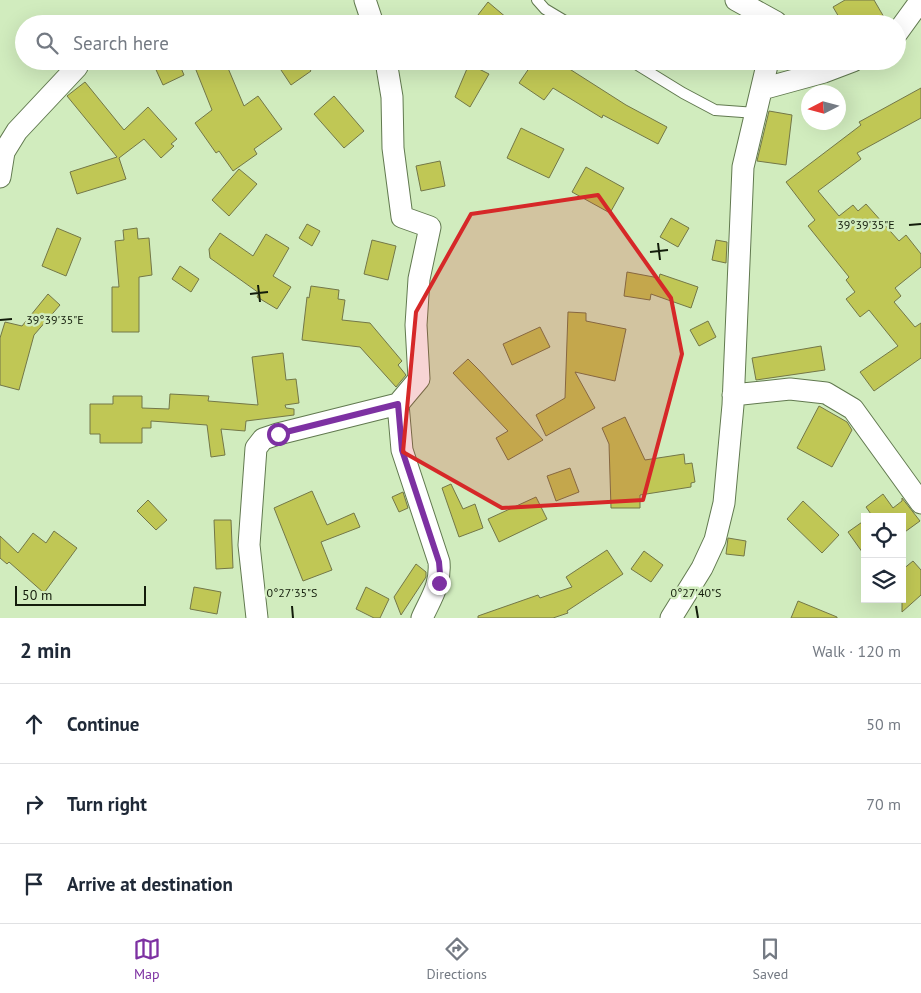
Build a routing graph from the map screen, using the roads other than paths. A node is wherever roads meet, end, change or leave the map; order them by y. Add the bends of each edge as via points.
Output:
1 (365, 0) edge
2 (537, 0) edge
3 (736, 0) edge
4 (775, 0) edge
5 (920, 0) edge
6 (370, 15) edge
7 (555, 15) edge
8 (762, 15) edge
9 (776, 15) edge
10 (906, 20) edge
11 (74, 70) edge
12 (388, 70) edge
13 (645, 70) edge
14 (766, 70) edge
15 (829, 70) edge
16 (762, 89) junction
17 (756, 113) junction
18 (0, 177) edge
19 (733, 395) junction
20 (398, 404) junction
21 (921, 503) edge
22 (257, 618) edge
23 (422, 618) edge
24 (671, 618) edge

1 - 6 street
2 - 7 lane
3 - 8 street
4 - 9 street
5 - 10 street
11 - 18 street via 17,131 4,152
12 - 20 street via 402,217 430,227 419,279 416,326 419,379
13 - 17 lane via 715,110
14 - 16 street
15 - 16 street
16 - 17 street
17 - 19 street via 743,167
19 - 21 street via 790,389 826,392 853,409
19 - 24 street via 724,503 716,540
20 - 22 street via 278,434 263,439 256,448 249,545
20 - 23 street via 402,450 439,562 439,583

